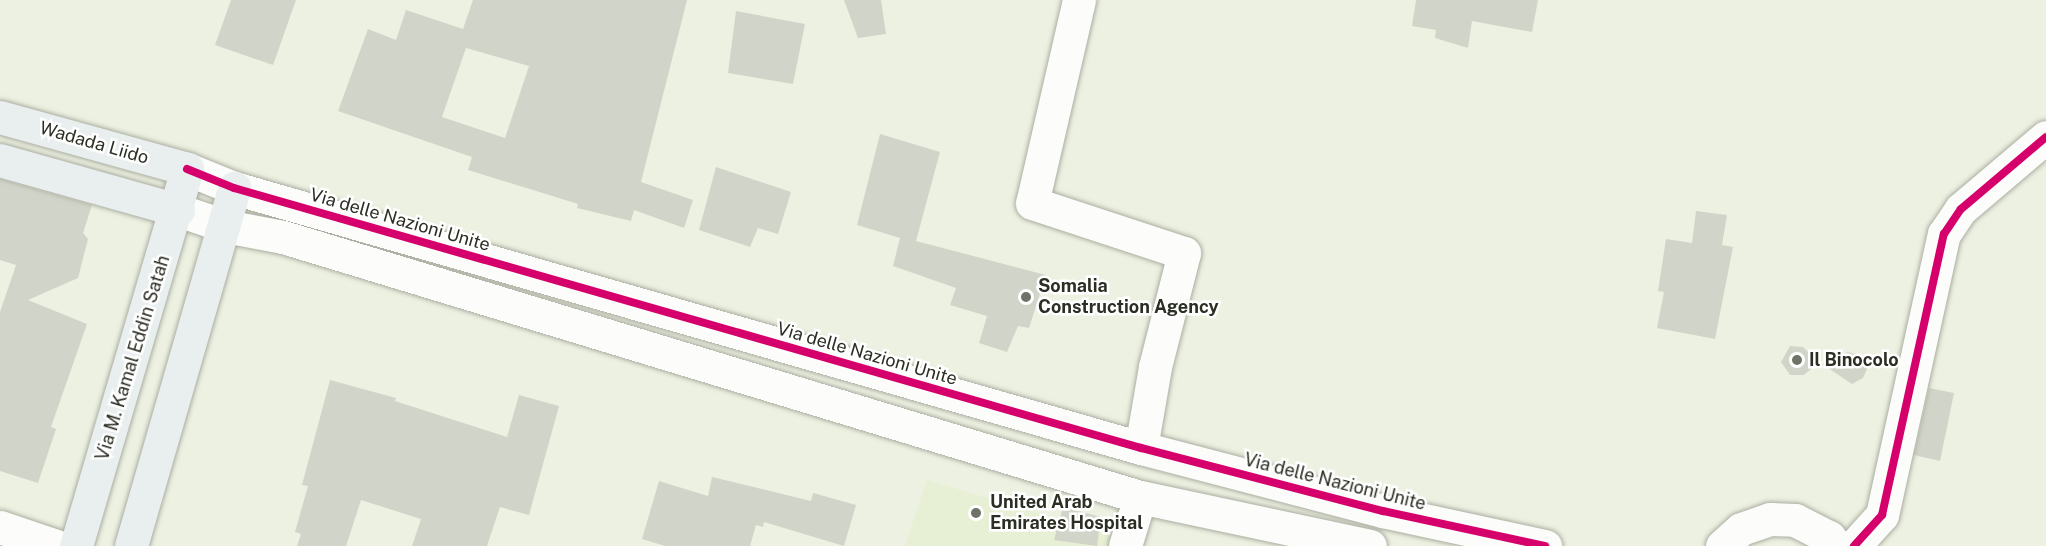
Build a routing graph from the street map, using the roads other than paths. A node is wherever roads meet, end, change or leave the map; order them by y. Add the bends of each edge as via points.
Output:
1 (1078, 0) edge
2 (0, 117) edge
3 (2046, 137) edge
4 (0, 160) edge
5 (187, 169) junction
6 (234, 188) junction
7 (178, 210) junction
8 (225, 226) junction
9 (1141, 448) junction
10 (1140, 497) junction
11 (0, 527) edge
12 (56, 546) edge
13 (76, 546) edge
14 (130, 546) edge
15 (1125, 546) edge
16 (1370, 546) edge
17 (1545, 546) edge
18 (1722, 546) edge
19 (1836, 546) edge
20 (1854, 546) edge

1 - 9 street via 1032,203 1184,253 1155,367
2 - 5 main road, Wadada Liido
3 - 20 street via 1961,209 1944,234 1882,515
4 - 7 main road
5 - 6 street, Via delle Nazioni Unite
5 - 7 main road, Via M. Kamal Eddin Satah
6 - 8 main road
6 - 9 street, Via delle Nazioni Unite
7 - 8 street
7 - 13 main road, Via M. Kamal Eddin Satah
8 - 10 street via 283,237
8 - 14 main road
9 - 17 street, Via delle Nazioni Unite via 1383,511
10 - 15 street
10 - 16 street
11 - 12 street
18 - 19 street via 1741,529 1770,519 1795,520 1829,537

